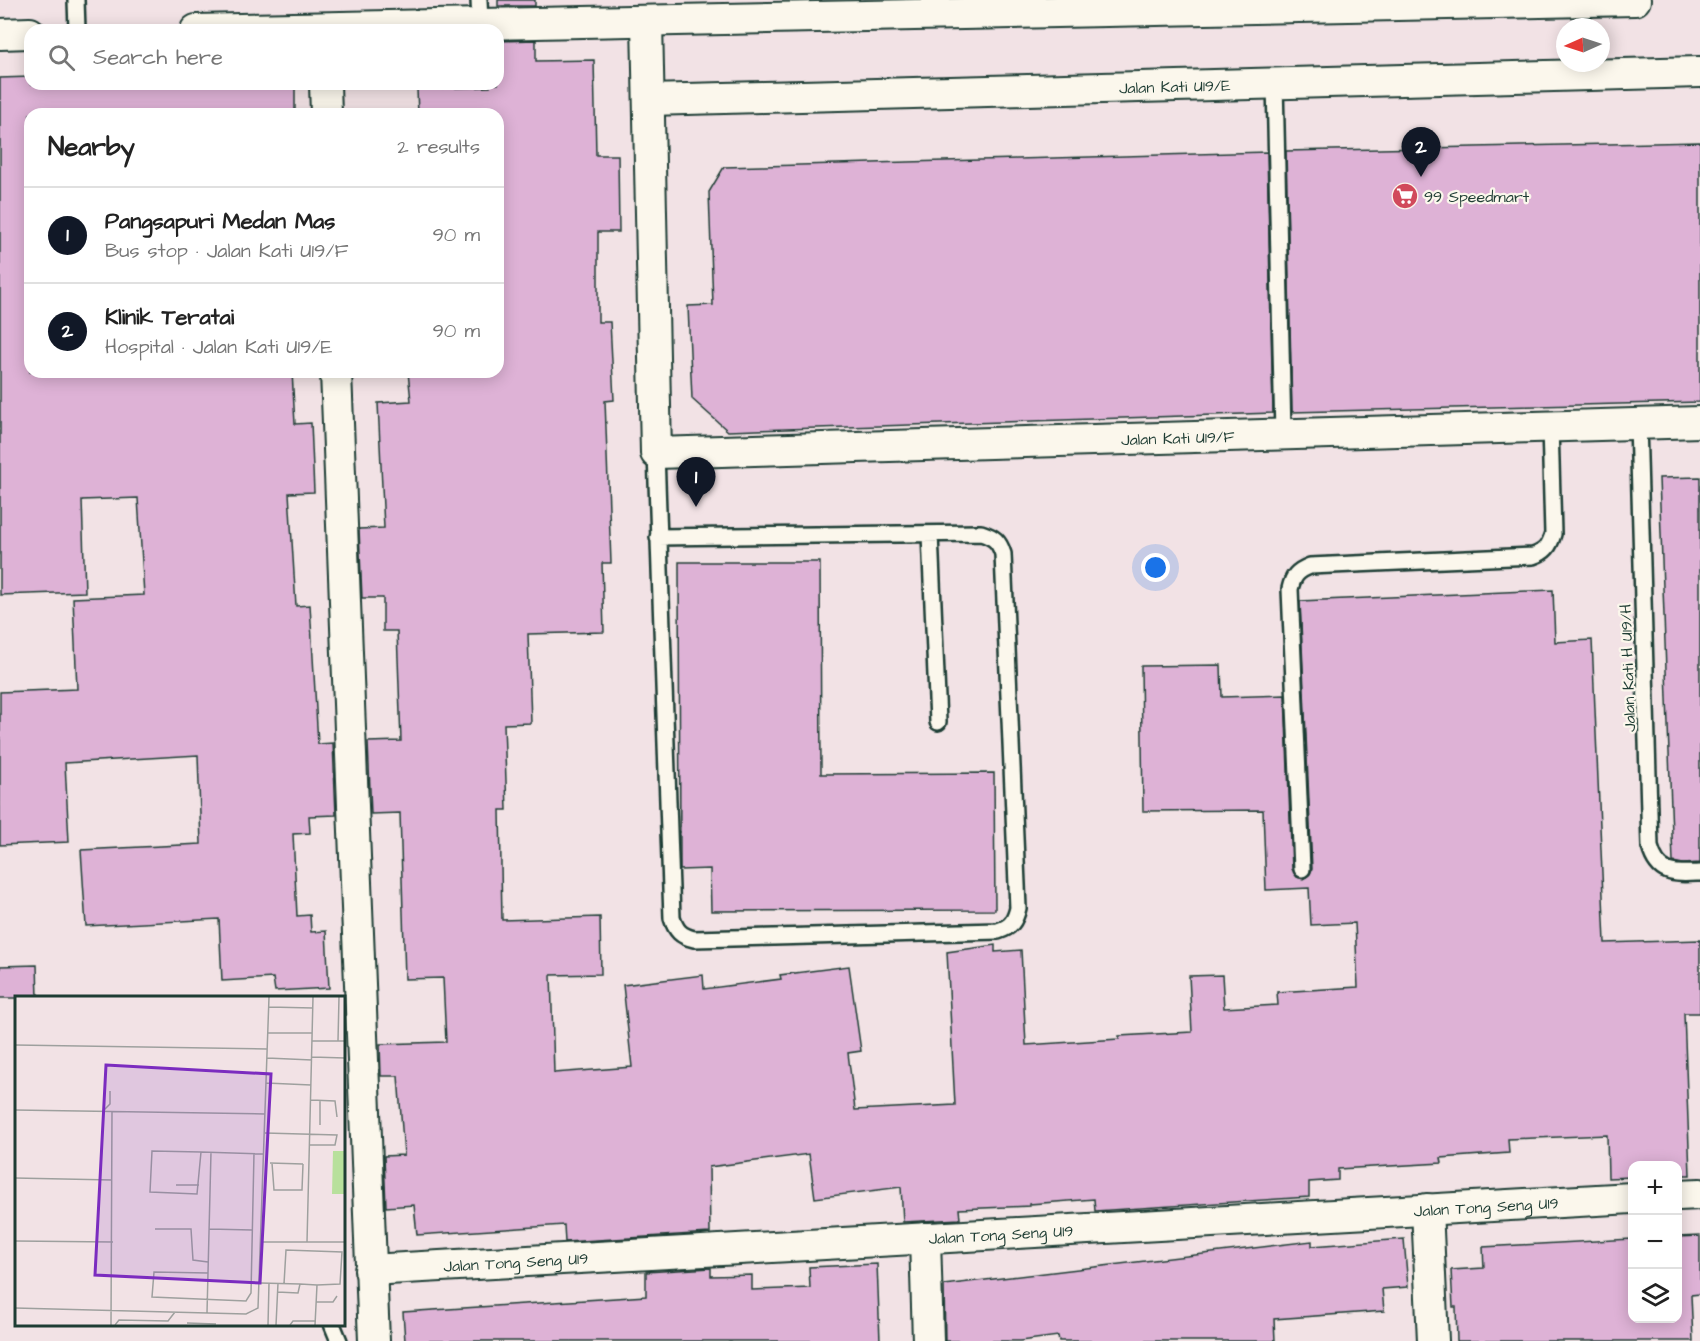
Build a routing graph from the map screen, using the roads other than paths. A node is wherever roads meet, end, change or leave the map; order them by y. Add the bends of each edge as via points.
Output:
1 (76, 0) edge
2 (1635, 0) edge
3 (1361, 3) edge
4 (727, 9) edge
5 (479, 12) edge
6 (647, 21) junction
7 (77, 24) edge
8 (369, 24) edge
9 (24, 33) edge
10 (0, 34) edge
11 (1700, 72) edge
12 (1275, 83) junction
13 (325, 90) edge
14 (649, 100) junction
15 (326, 108) edge
16 (336, 378) edge
17 (1700, 422) edge
18 (1638, 423) junction
19 (1550, 426) junction
20 (1282, 434) junction
21 (656, 453) junction
22 (930, 534) junction
23 (658, 537) junction
24 (938, 722) dead end
25 (1302, 869) dead end
26 (1700, 873) edge
27 (1700, 1194) edge
28 (1682, 1195) edge
29 (1628, 1198) edge
30 (1427, 1209) junction
31 (925, 1238) junction
32 (370, 1270) junction
33 (333, 1326) edge
34 (339, 1341) edge
35 (374, 1341) edge
36 (928, 1341) edge
37 (1433, 1341) edge

1 - 7 lane
2 - 3 street
3 - 4 street
4 - 6 street
5 - 6 street
5 - 8 street
6 - 14 street
9 - 10 street
11 - 12 street, Jalan Kati U19/E
12 - 14 street, Jalan Kati U19/E
12 - 20 lane
13 - 15 street
14 - 21 street
16 - 32 street
17 - 18 street, Jalan Kati U19/F
18 - 19 street, Jalan Kati U19/F
18 - 26 lane, Jalan Kati H U19/H via 1650,848 1654,860 1664,870
19 - 20 street, Jalan Kati U19/F
19 - 25 lane via 1553,534 1542,553 1310,566 1292,578
20 - 21 street, Jalan Kati U19/F
21 - 23 lane
22 - 23 lane
22 - 23 lane via 992,536 1000,543 1003,554 1016,920 1008,928 998,930 694,939 675,929 672,918
22 - 24 lane
27 - 28 street
29 - 30 street, Jalan Tong Seng U19
30 - 31 street, Jalan Tong Seng U19
30 - 37 street
31 - 32 street, Jalan Tong Seng U19
31 - 36 street
32 - 35 street
33 - 34 lane

